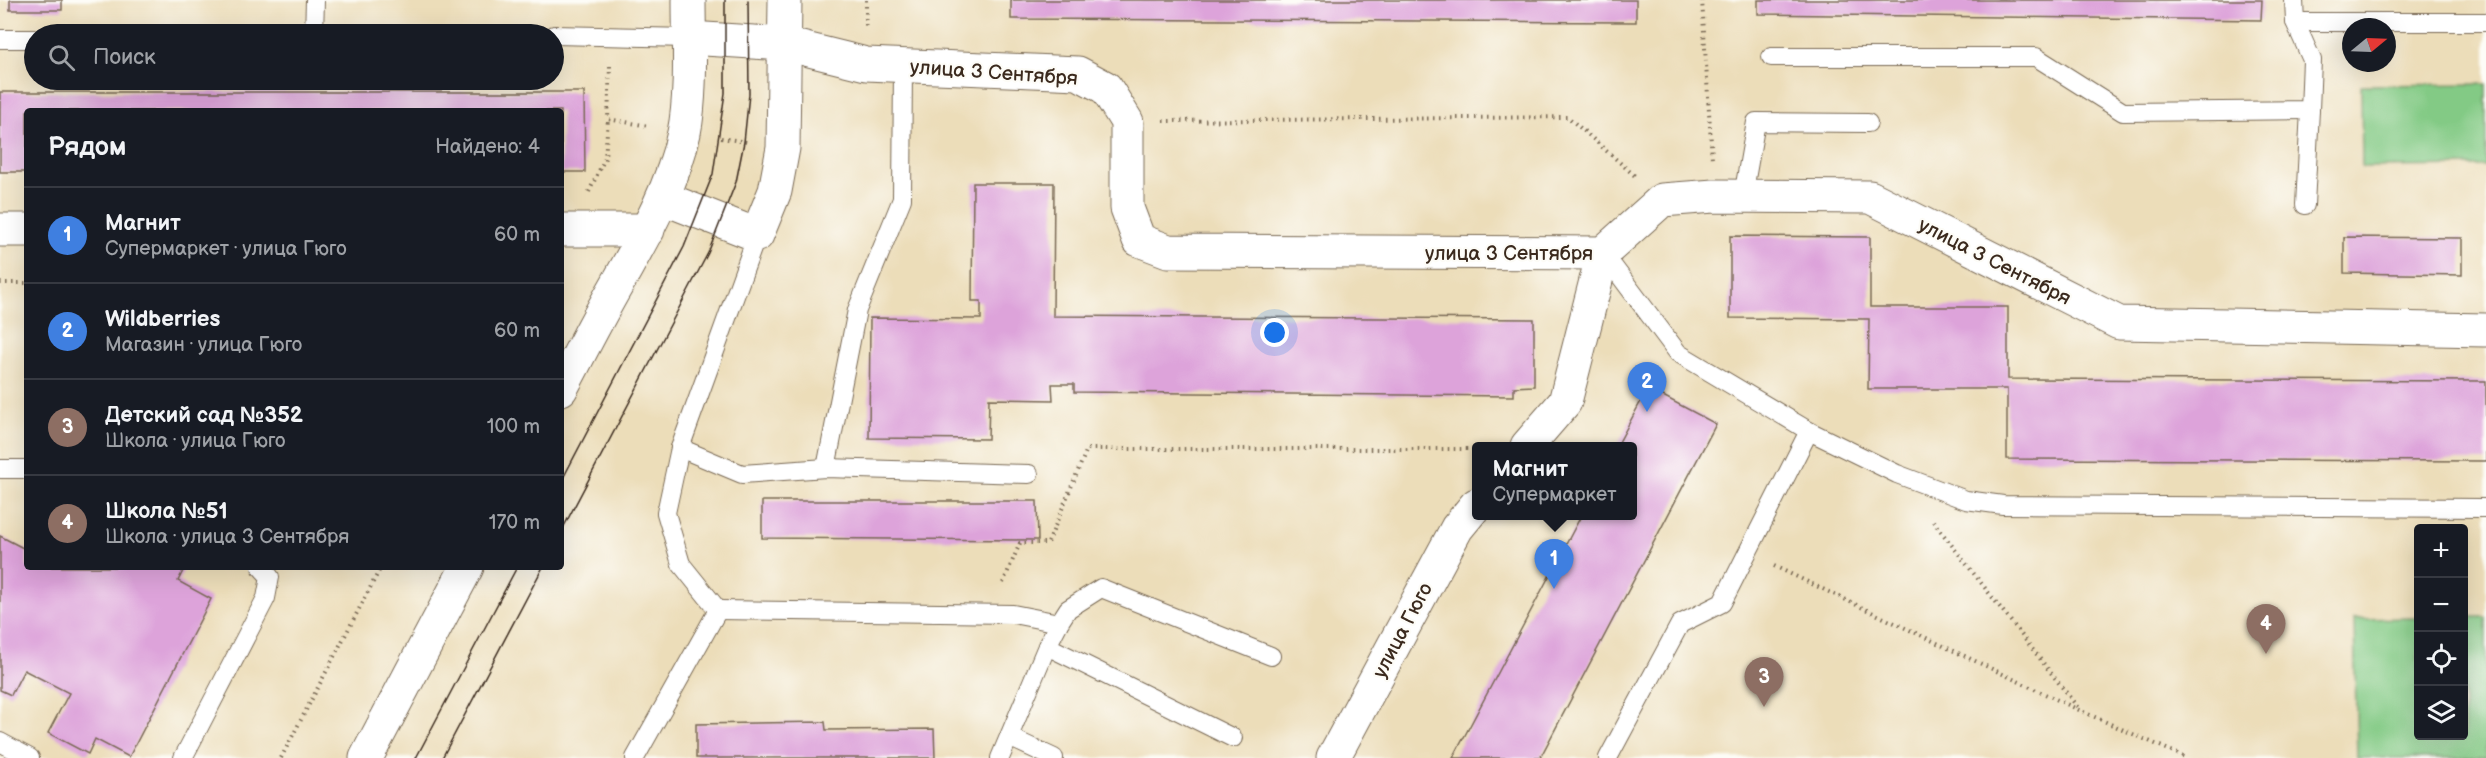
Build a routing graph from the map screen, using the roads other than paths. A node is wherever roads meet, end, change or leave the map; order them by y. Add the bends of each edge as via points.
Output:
1 (315, 0) edge
2 (689, 0) edge
3 (784, 0) edge
4 (2294, 0) edge
5 (2295, 21) junction
6 (2486, 22) edge
7 (314, 24) edge
8 (564, 35) edge
9 (689, 38) junction
10 (0, 39) edge
11 (24, 39) edge
12 (785, 44) junction
13 (1771, 57) dead end
14 (903, 66) junction
15 (2310, 110) junction
16 (1868, 123) dead end
17 (1729, 196) junction
18 (663, 198) junction
19 (2305, 205) dead end
20 (24, 230) edge
21 (564, 230) edge
22 (648, 230) junction
23 (0, 231) edge
24 (757, 235) junction
25 (1603, 253) junction
26 (2486, 330) edge
27 (564, 384) edge
28 (1809, 431) junction
29 (1531, 442) edge
30 (680, 448) junction
31 (826, 468) junction
32 (0, 469) edge
33 (24, 469) edge
34 (1029, 474) dead end
35 (2486, 508) edge
36 (1472, 510) edge
37 (264, 570) edge
38 (465, 570) edge
39 (718, 610) junction
40 (1059, 623) junction
41 (1047, 646) junction
42 (1271, 656) dead end
43 (1009, 737) junction
44 (1233, 738) dead end
45 (0, 742) edge
46 (30, 758) edge
47 (183, 758) edge
48 (366, 758) edge
49 (635, 758) edge
50 (1000, 758) edge
51 (1054, 758) edge
52 (1333, 758) edge
53 (1608, 758) edge

1 - 7 lane
2 - 9 street
3 - 12 street
4 - 5 lane
5 - 6 lane
5 - 15 lane via 2312,60
8 - 9 lane
9 - 12 street, улица 3 Сентября
9 - 18 street via 685,132
10 - 11 lane
12 - 14 street, улица 3 Сентября via 866,64
12 - 24 street via 783,148 775,192
13 - 15 lane via 2036,57 2123,112
14 - 25 street, улица 3 Сентября via 1078,73 1106,88 1127,122 1127,207 1139,240 1168,251
14 - 31 lane via 902,199 857,310
15 - 19 lane
16 - 17 lane via 1756,122
17 - 25 street, улица 3 Сентября via 1662,200
17 - 26 street, улица 3 Сентября via 1870,197 2119,323
18 - 22 street
18 - 24 street
20 - 23 street
21 - 22 street
22 - 27 street
24 - 30 lane
25 - 28 lane via 1678,353
25 - 29 street via 1565,402
28 - 35 lane via 1897,474 1966,500 2003,506
28 - 53 lane via 1722,603 1680,624
30 - 31 lane via 742,474
30 - 39 lane via 666,513 681,564
31 - 34 lane
32 - 33 lane
36 - 52 street, улица Гюго via 1457,528
37 - 47 lane via 270,577 266,598
38 - 48 street
39 - 40 lane via 1012,614
39 - 49 lane
40 - 41 lane
40 - 42 lane via 1068,609 1101,588
41 - 43 lane
41 - 44 lane
43 - 50 lane
43 - 51 lane
45 - 46 lane

